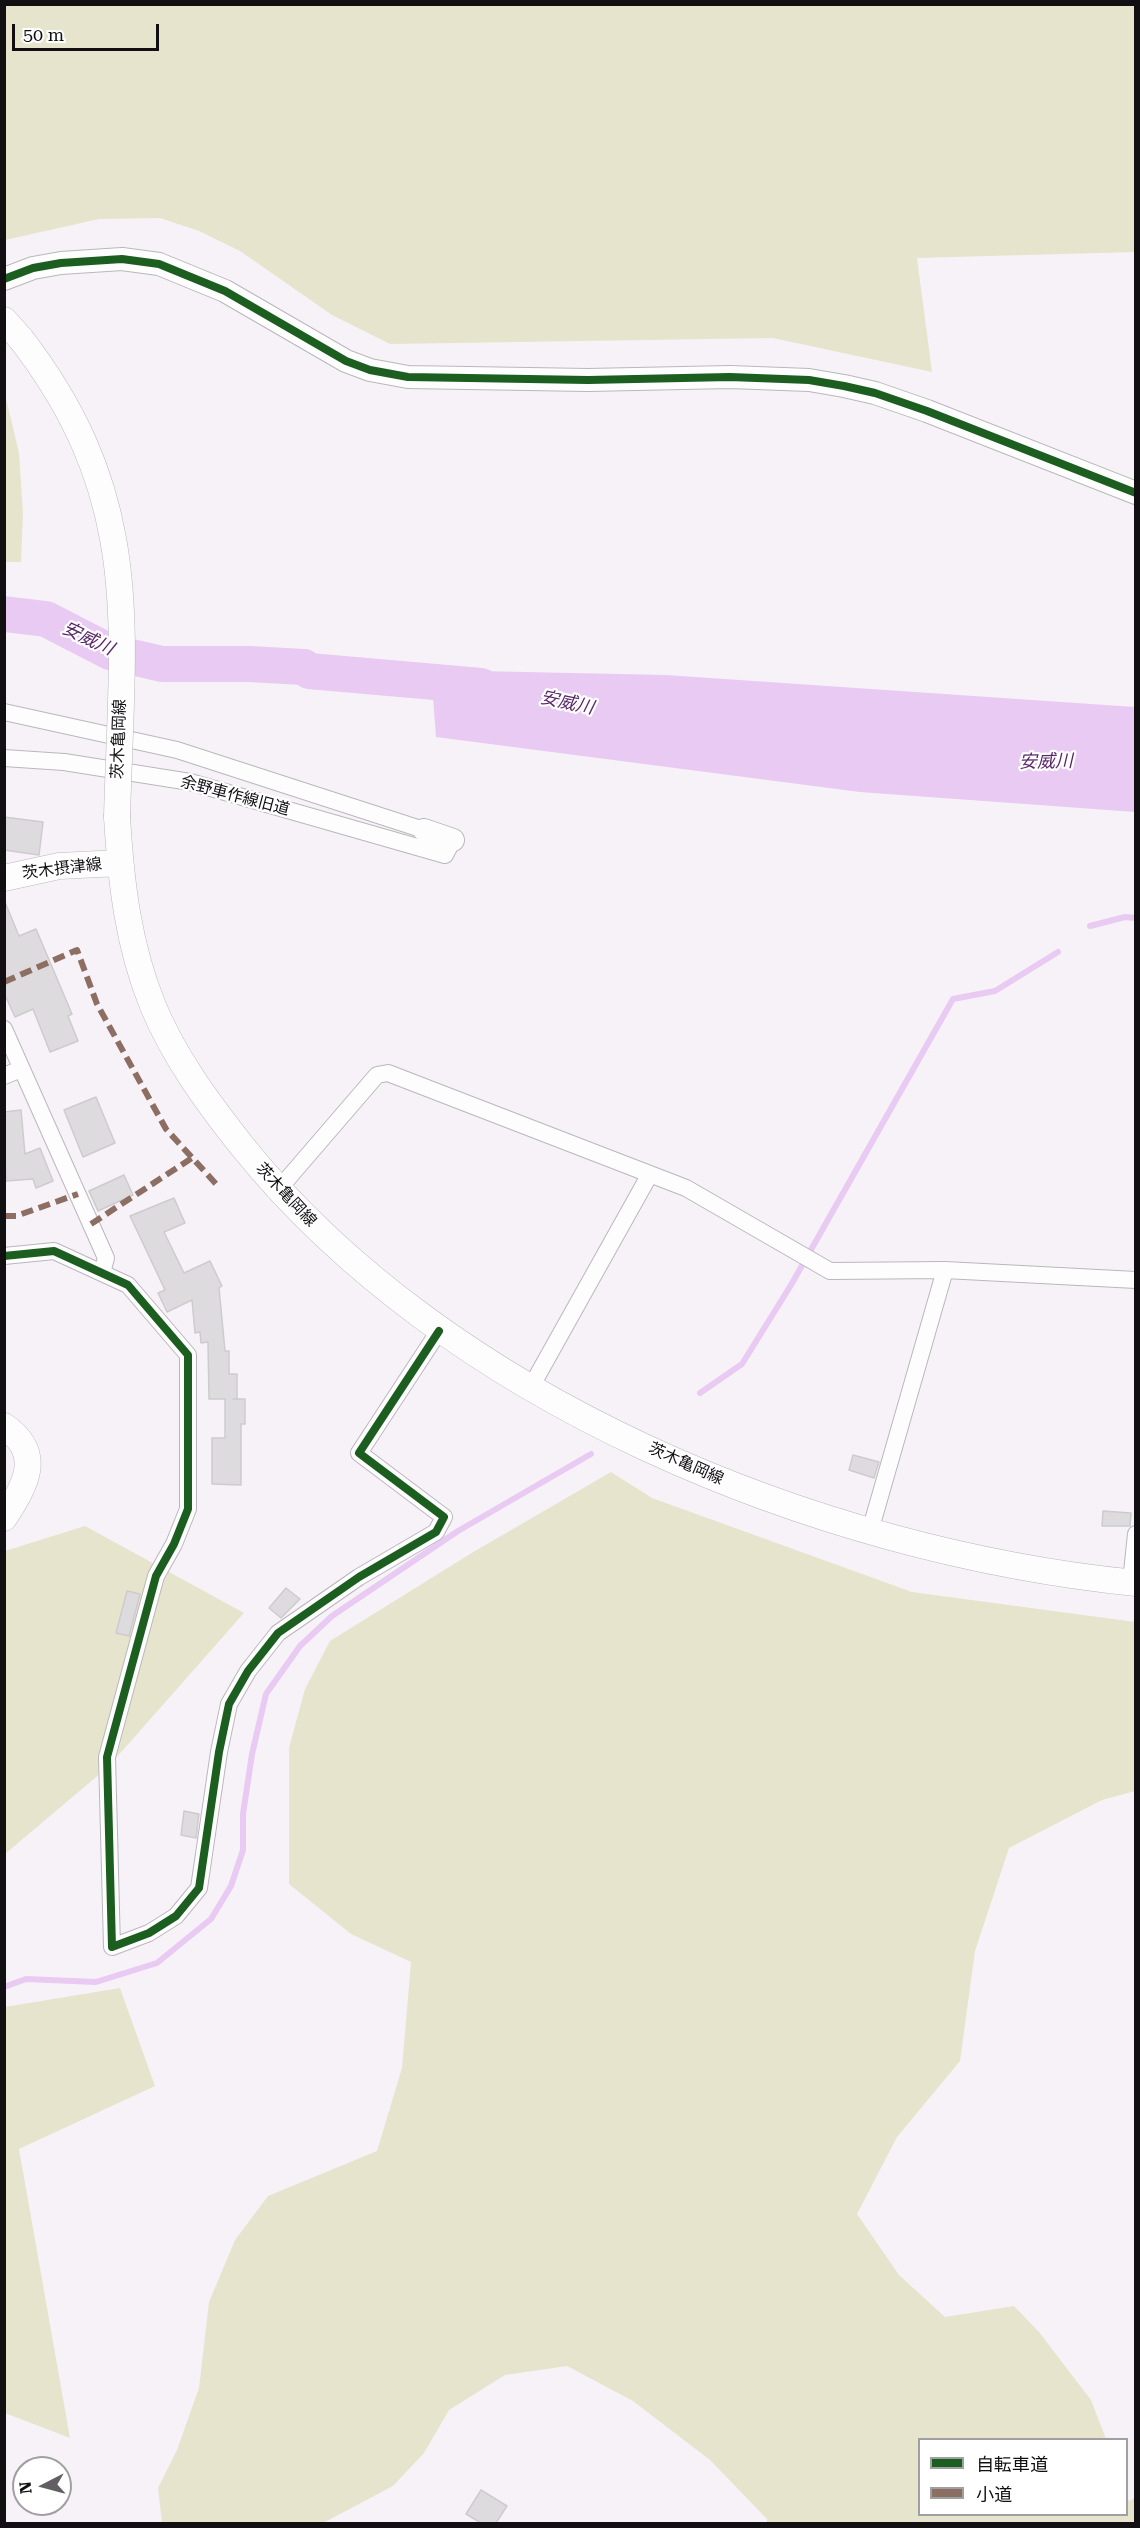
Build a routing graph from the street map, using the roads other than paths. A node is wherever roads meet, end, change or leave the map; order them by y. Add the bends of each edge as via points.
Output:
1 (4, 279) edge
2 (4, 320) edge
3 (1136, 493) edge
4 (4, 712) edge
5 (4, 758) edge
6 (424, 830) joint
7 (453, 840) joint
8 (120, 863) junction
9 (4, 878) edge
10 (4, 1029) edge
11 (21, 1069) junction
12 (4, 1076) edge
13 (650, 1174) junction
14 (278, 1190) junction
15 (4, 1256) edge
16 (945, 1270) junction
17 (102, 1273) junction
18 (1136, 1280) edge
19 (439, 1331) junction
20 (531, 1387) junction
21 (4, 1425) edge
22 (4, 1518) edge
23 (870, 1531) junction
24 (1136, 1534) edge
25 (1133, 1582) edge

1 - 3 street via 61,263 141,260 174,268 225,291 346,361 370,370 421,378 809,380 875,393
2 - 8 main road, 茨木亀岡線, bridge via 43,367 72,415 96,467 112,522 122,607 117,817
4 - 6 street via 177,750
5 - 7 street, 余野車作線旧道 via 64,762 190,782 446,855
6 - 7 street
8 - 9 main road, 茨木摂津線 via 59,866
8 - 14 main road, 茨木亀岡線 via 133,945 154,1007 187,1072
10 - 11 street
11 - 12 street
11 - 17 street via 106,1258
13 - 14 street via 388,1073 377,1075
13 - 16 street via 686,1188 830,1271
13 - 20 street
14 - 19 main road, 茨木亀岡線 via 345,1255
15 - 17 street via 54,1251
16 - 18 street
16 - 23 street
17 - 19 street via 128,1285 188,1355 188,1509 156,1576 107,1757 112,1947 149,1933 176,1916 199,1888 229,1704 248,1671 279,1633 359,1577 436,1532 444,1517 359,1453
19 - 20 main road, 茨木亀岡線
20 - 23 main road, 茨木亀岡線 via 730,1484
21 - 22 main road via 20,1436 28,1456 25,1486
23 - 25 main road, 茨木亀岡線 via 984,1560
24 - 25 street

